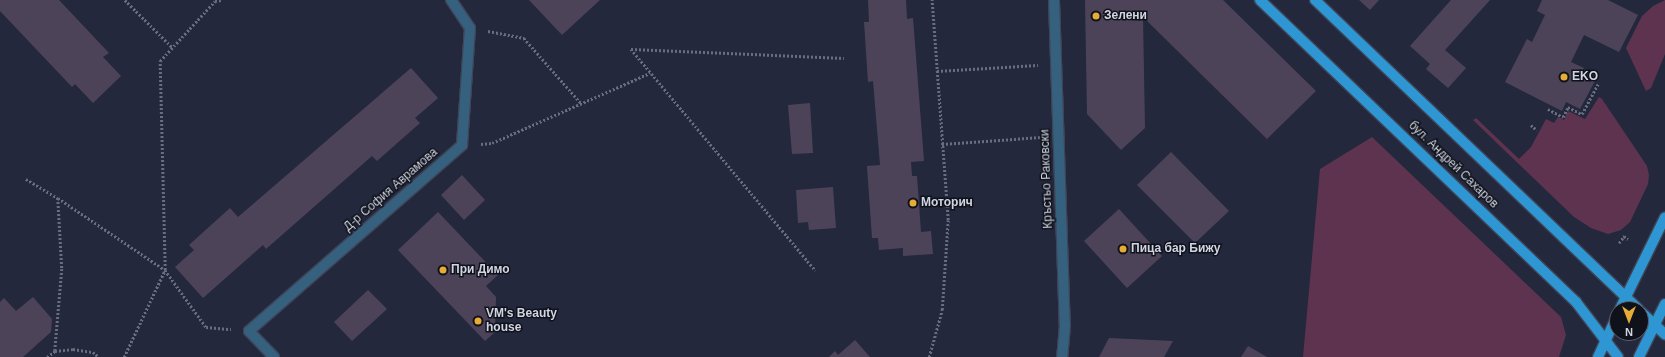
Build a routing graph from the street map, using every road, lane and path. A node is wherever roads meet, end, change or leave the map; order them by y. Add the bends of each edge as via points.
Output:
1 (125, 0) edge
2 (221, 0) edge
3 (451, 0) edge
4 (932, 0) edge
5 (1054, 0) edge
6 (1260, 0) edge
7 (1315, 0) edge
8 (215, 1) edge
9 (470, 28) junction
10 (172, 47) junction
11 (844, 58) dead end
12 (1056, 64) junction
13 (937, 71) junction
14 (650, 73) junction
15 (1598, 84) dead end
16 (581, 103) junction
17 (1548, 109) dead end
18 (1531, 125) dead end
19 (1537, 130) dead end
20 (1059, 135) junction
21 (942, 144) junction
22 (462, 145) junction
23 (26, 179) dead end
24 (58, 198) junction
25 (1665, 218) edge
26 (1628, 239) dead end
27 (1620, 243) dead end
28 (165, 270) junction
29 (815, 270) dead end
30 (1626, 298) junction
31 (1624, 301) edge
32 (1629, 301) edge
33 (1665, 304) edge
34 (1649, 319) edge
35 (1655, 325) junction
36 (250, 331) junction
37 (1609, 332) edge
38 (1665, 334) edge
39 (1604, 342) junction
40 (55, 351) junction
41 (47, 357) edge
42 (99, 357) edge
43 (124, 357) edge
44 (274, 357) edge
45 (929, 357) edge
46 (1062, 357) edge
47 (1598, 357) edge
48 (1618, 357) edge
49 (1639, 357) edge

1 - 10 path
2 - 8 path
3 - 9 street
4 - 13 path
5 - 12 street, Кръстьо Раковски
6 - 39 main road, бул. Андрей Сахаров via 1576,302
7 - 30 main road, бул. Андрей Сахаров
8 - 10 path
9 - 16 path via 524,38
9 - 22 street
10 - 28 path via 160,61
11 - 14 path via 631,49
12 - 13 path
12 - 20 street, Кръстьо Раковски
13 - 21 path
14 - 16 path
14 - 29 path
15 - 17 path via 1582,114 1568,107 1563,117
16 - 22 path via 492,143
18 - 19 path
20 - 21 path
20 - 46 street, Кръстьо Раковски via 1065,325
21 - 45 path via 948,220 942,310
22 - 36 street, Д-р София Аврамова
23 - 24 path
24 - 28 path
24 - 40 path via 62,269
25 - 30 main road
26 - 27 path via 1624,236
28 - 36 path via 206,327
28 - 43 path
30 - 31 main road
30 - 32 main road, бул. Андрей Сахаров
33 - 35 main road
34 - 35 main road
35 - 38 main road
35 - 49 main road
36 - 44 street
37 - 39 main road
39 - 47 main road
39 - 48 main road, бул. Андрей Сахаров
40 - 41 path
40 - 42 path via 74,349 93,352

